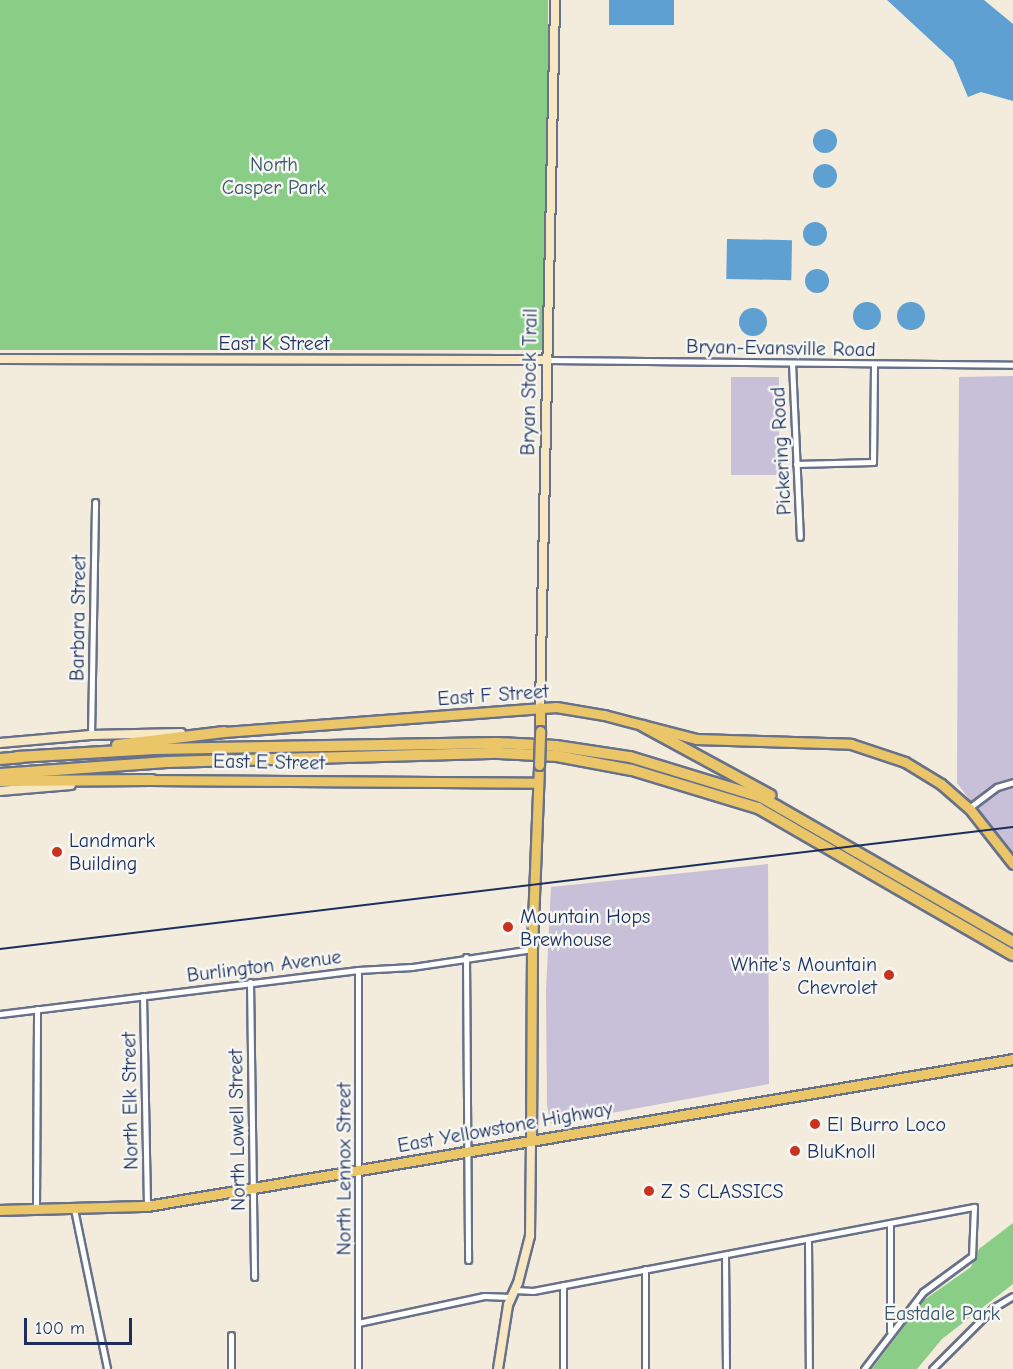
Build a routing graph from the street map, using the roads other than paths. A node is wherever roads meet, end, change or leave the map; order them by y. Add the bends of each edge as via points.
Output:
1 (555, 0) edge
2 (0, 359) edge
3 (548, 360) junction
4 (792, 363) junction
5 (874, 364) junction
6 (1013, 365) edge
7 (796, 464) junction
8 (95, 502) dead end
9 (800, 537) dead end
10 (540, 707) junction
11 (643, 726) junction
12 (224, 732) junction
13 (91, 735) junction
14 (0, 744) edge
15 (17, 757) junction
16 (0, 759) edge
17 (0, 774) edge
18 (152, 780) junction
19 (0, 781) edge
20 (1013, 782) edge
21 (538, 783) junction
22 (0, 791) edge
23 (969, 808) junction
24 (834, 836) junction
25 (1013, 864) edge
26 (1013, 942) edge
27 (532, 949) junction
28 (1013, 955) edge
29 (466, 957) junction
30 (358, 970) junction
31 (250, 982) junction
32 (143, 996) junction
33 (37, 1009) junction
34 (0, 1014) edge
35 (1013, 1059) edge
36 (531, 1141) junction
37 (467, 1151) junction
38 (360, 1170) junction
39 (254, 1188) junction
40 (147, 1206) junction
41 (36, 1208) junction
42 (74, 1209) junction
43 (0, 1210) edge
44 (890, 1226) junction
45 (808, 1240) junction
46 (725, 1256) junction
47 (468, 1260) dead end
48 (645, 1269) junction
49 (254, 1277) dead end
50 (563, 1285) junction
51 (513, 1293) junction
52 (1013, 1296) edge
53 (358, 1323) junction
54 (890, 1331) junction
55 (231, 1335) dead end
56 (107, 1369) edge
57 (231, 1369) edge
58 (358, 1369) edge
59 (498, 1369) edge
60 (562, 1369) edge
61 (645, 1369) edge
62 (726, 1369) edge
63 (809, 1369) edge
64 (864, 1369) edge
65 (932, 1369) edge

1 - 3 main road, Bryan Stock Trail
2 - 3 main road, East K Street
3 - 4 street, Bryan-Evansville Road
3 - 10 main road, Bryan Stock Trail
4 - 5 street, Bryan-Evansville Road
4 - 7 street, Pickering Road
5 - 6 street, Bryan-Evansville Road
5 - 7 street via 873,462
7 - 9 street, Pickering Road
8 - 13 street, Barbara Street
10 - 11 main road, East F Street via 583,711
10 - 12 main road, East F Street
10 - 21 main road, Bryan Stock Trail, bridge
11 - 23 main road, East F Street via 696,739 816,740 860,746 905,762 941,784
11 - 24 highway via 736,774
12 - 13 main road, East F Street
12 - 15 highway
13 - 14 main road, East F Street
15 - 16 highway
15 - 24 highway via 167,749 498,743 556,746 630,757 684,771 761,797
17 - 28 highway via 167,762 499,753 556,756 632,770 758,808
18 - 19 highway
18 - 21 main road, East E Street
18 - 22 main road, East E Street
20 - 23 street via 997,787
21 - 27 main road, Bryan Stock Trail
23 - 25 main road, East F Street
24 - 26 highway
27 - 29 street, Burlington Avenue
27 - 36 main road, Bryan Stock Trail
29 - 30 street, Burlington Avenue via 412,967
29 - 37 street
30 - 31 street, Burlington Avenue
30 - 38 street, North Lennox Street
31 - 32 street, Burlington Avenue
31 - 39 street, North Lowell Street
32 - 33 street, Burlington Avenue
32 - 40 street, North Elk Street
33 - 34 street, Burlington Avenue
33 - 41 street
35 - 36 main road, East Yellowstone Highway
36 - 37 main road, East Yellowstone Highway
36 - 51 main road via 530,1236
37 - 38 main road, East Yellowstone Highway
37 - 47 street
38 - 39 main road, East Yellowstone Highway
38 - 53 street, North Lennox Street
39 - 40 main road, East Yellowstone Highway
39 - 49 street, North Lowell Street
40 - 42 main road, East Yellowstone Highway
41 - 42 main road, East Yellowstone Highway
41 - 43 main road, East Yellowstone Highway
42 - 56 street
44 - 45 street
44 - 54 street
44 - 54 street via 974,1208 972,1256 922,1292
45 - 46 street
45 - 63 street
46 - 48 street
46 - 62 street
48 - 50 street
48 - 61 street
50 - 51 street
50 - 60 street
51 - 53 street
51 - 59 main road
52 - 65 street via 993,1308
53 - 58 street, North Lennox Street
54 - 64 street
55 - 57 street

